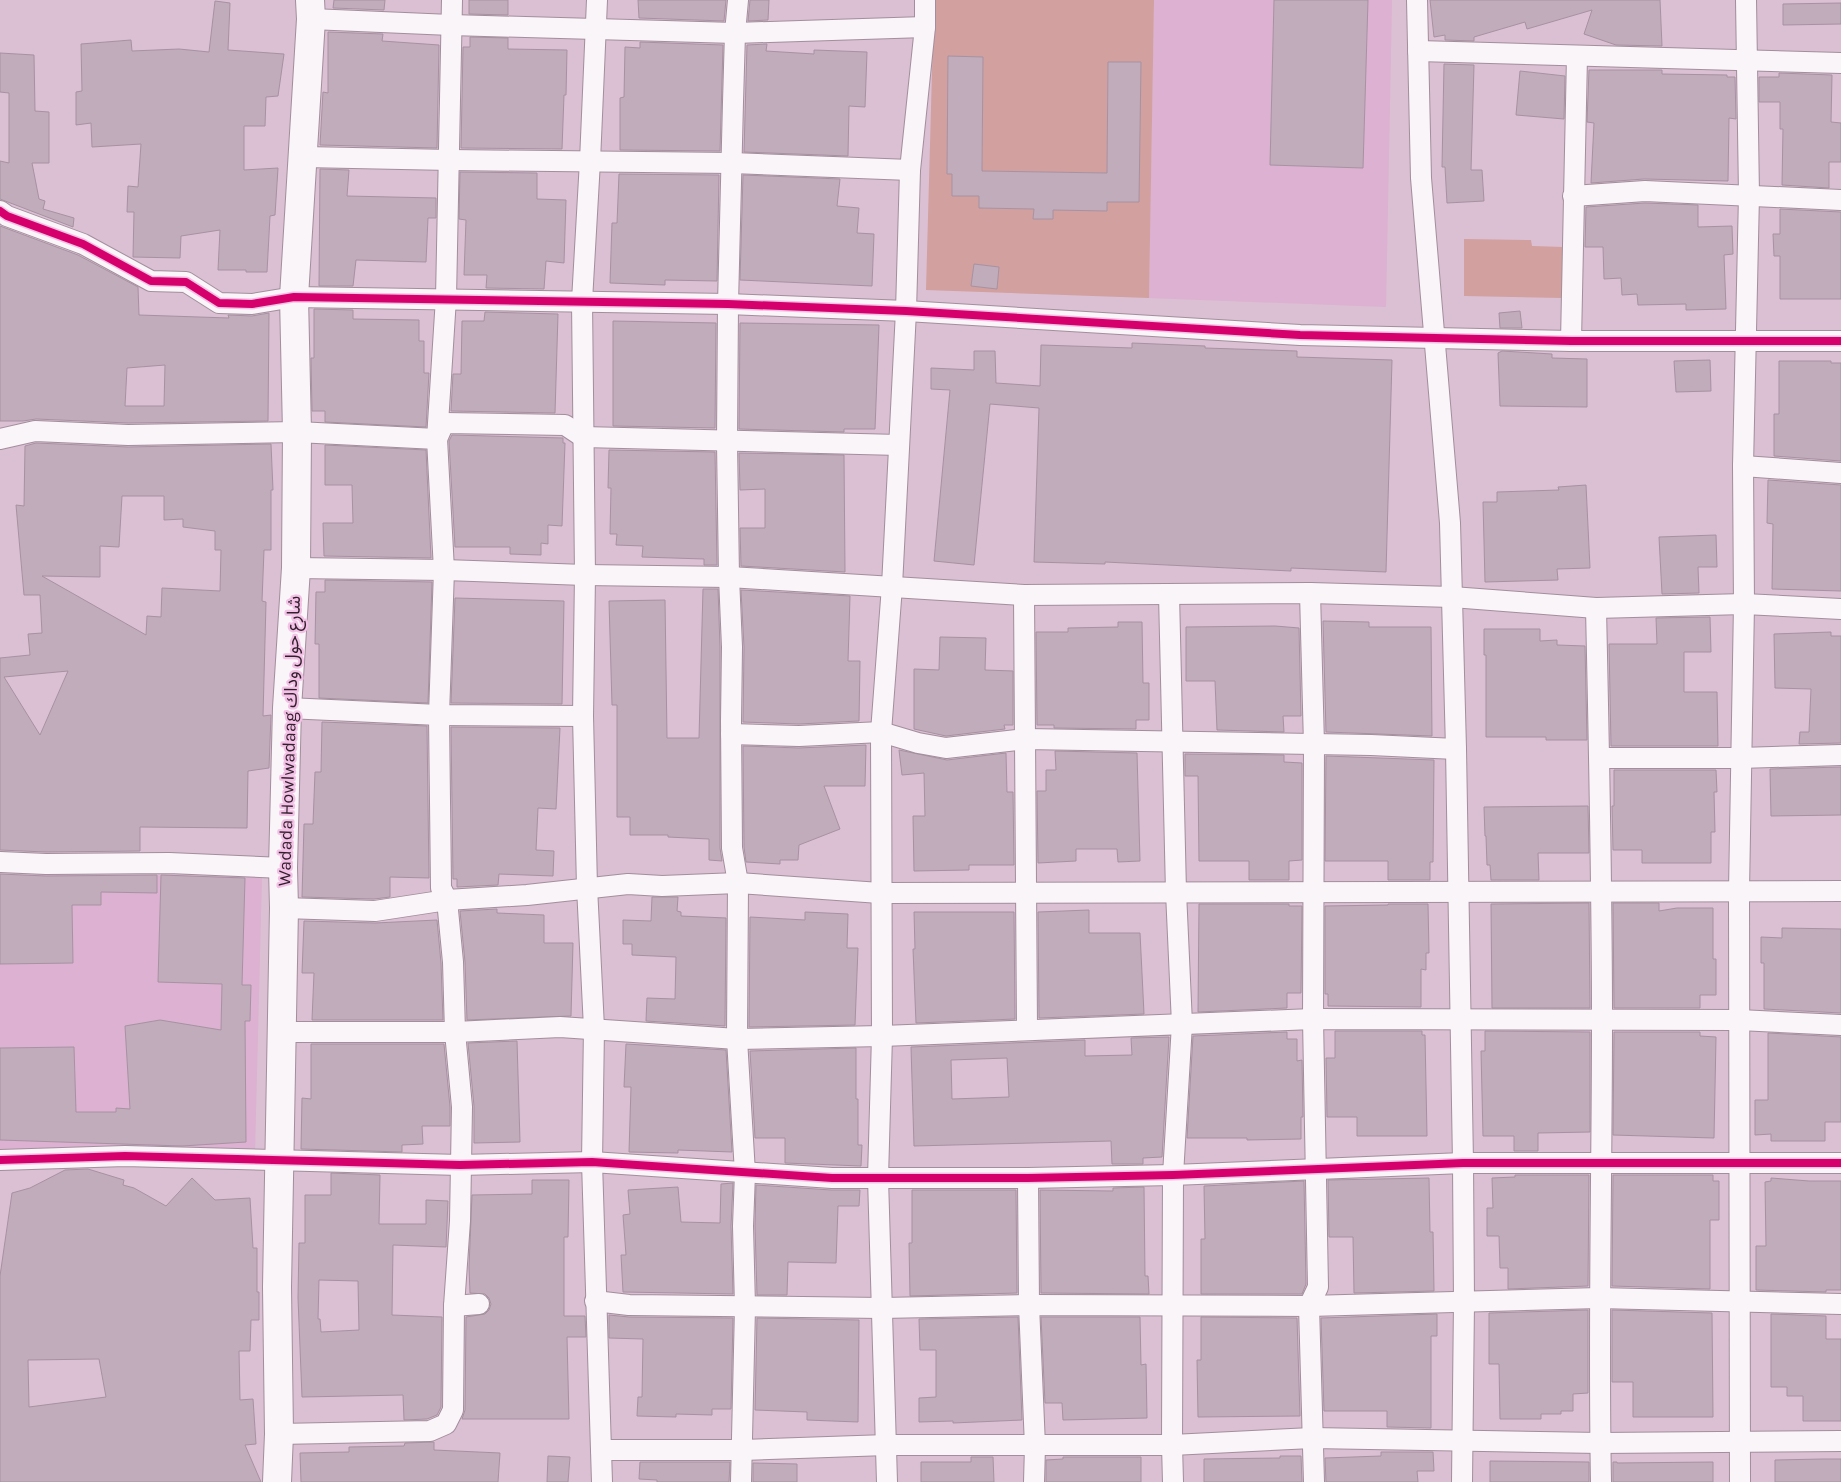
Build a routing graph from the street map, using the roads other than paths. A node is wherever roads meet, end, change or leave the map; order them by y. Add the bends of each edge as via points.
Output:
1 (452, 0) edge
2 (597, 0) edge
3 (738, 0) edge
4 (925, 0) edge
5 (1417, 0) edge
6 (1746, 0) edge
7 (310, 10) edge
8 (451, 25) junction
9 (924, 27) junction
10 (596, 29) junction
11 (735, 33) junction
12 (1418, 51) junction
13 (1577, 56) junction
14 (1747, 59) junction
15 (1841, 63) edge
16 (304, 156) junction
17 (450, 160) junction
18 (590, 161) junction
19 (732, 163) junction
20 (910, 170) junction
21 (1749, 195) junction
22 (1573, 196) junction
23 (1841, 200) edge
24 (0, 211) edge
25 (294, 296) junction
26 (446, 298) junction
27 (582, 301) junction
28 (728, 304) junction
29 (906, 311) junction
30 (1434, 338) junction
31 (1571, 341) junction
32 (1747, 341) junction
33 (1841, 341) edge
34 (298, 432) junction
35 (583, 437) junction
36 (0, 439) edge
37 (437, 439) junction
38 (727, 442) junction
39 (899, 446) junction
40 (1743, 466) junction
41 (1841, 472) edge
42 (296, 568) junction
43 (444, 570) junction
44 (585, 575) junction
45 (729, 577) junction
46 (892, 586) junction
47 (1169, 594) junction
48 (1310, 594) junction
49 (1024, 595) junction
50 (1452, 597) junction
51 (1744, 604) junction
52 (1596, 608) junction
53 (1841, 609) edge
54 (287, 708) junction
55 (439, 715) junction
56 (583, 716) junction
57 (881, 732) junction
58 (731, 734) junction
59 (1026, 739) junction
60 (1172, 741) junction
61 (1314, 745) junction
62 (1456, 750) junction
63 (1841, 756) edge
64 (1600, 758) junction
65 (1740, 758) junction
66 (0, 862) edge
67 (283, 868) junction
68 (738, 883) junction
69 (587, 887) junction
70 (1739, 891) junction
71 (1841, 891) edge
72 (1176, 892) junction
73 (1313, 892) junction
74 (1458, 892) junction
75 (1600, 892) junction
76 (880, 893) junction
77 (1027, 893) junction
78 (447, 900) junction
79 (284, 908) junction
80 (1313, 1019) junction
81 (1459, 1019) junction
82 (1602, 1020) junction
83 (1738, 1020) junction
84 (1182, 1024) junction
85 (1841, 1024) edge
86 (594, 1028) junction
87 (1027, 1029) junction
88 (282, 1032) junction
89 (455, 1032) junction
90 (882, 1036) junction
91 (737, 1039) junction
92 (0, 1160) edge
93 (279, 1160) junction
94 (592, 1162) junction
95 (1463, 1163) junction
96 (1600, 1163) junction
97 (1841, 1163) edge
98 (1740, 1164) junction
99 (460, 1165) junction
100 (1315, 1169) junction
101 (745, 1172) junction
102 (1173, 1175) junction
103 (878, 1178) junction
104 (1028, 1178) junction
105 (1599, 1298) junction
106 (595, 1301) junction
107 (1739, 1301) junction
108 (1464, 1302) junction
109 (479, 1304) dead end
110 (1841, 1304) edge
111 (1029, 1305) junction
112 (454, 1306) junction
113 (1172, 1306) junction
114 (1309, 1306) junction
115 (745, 1307) junction
116 (882, 1308) junction
117 (279, 1434) junction
118 (1312, 1438) junction
119 (1462, 1441) junction
120 (1841, 1441) edge
121 (1740, 1442) junction
122 (1600, 1443) junction
123 (1172, 1445) junction
124 (887, 1446) junction
125 (1035, 1446) junction
126 (602, 1450) junction
127 (743, 1450) junction
128 (277, 1482) edge
129 (602, 1482) edge
130 (741, 1482) edge
131 (887, 1482) edge
132 (1034, 1482) edge
133 (1173, 1482) edge
134 (1314, 1482) edge
135 (1462, 1482) edge
136 (1601, 1482) edge
137 (1740, 1482) edge

1 - 8 street
2 - 10 street
3 - 11 street
4 - 9 street
5 - 12 street
6 - 14 street
7 - 8 street
7 - 16 street, Wadada Howlwadaag شارع حول وداك
8 - 10 street
8 - 17 street
9 - 11 street
9 - 20 street
10 - 11 street
10 - 18 street
11 - 19 street
12 - 13 street
12 - 30 street via 1421,178
13 - 14 street
13 - 22 street
14 - 15 street
14 - 21 street
16 - 17 street
16 - 25 street, Wadada Howlwadaag شارع حول وداك
17 - 18 street
17 - 26 street
18 - 19 street
18 - 27 street
19 - 20 street
19 - 28 street
20 - 29 street
21 - 22 street via 1645,191
21 - 23 street
21 - 32 street
22 - 31 street
24 - 25 street via 83,244 151,281 186,282 219,303 252,304
25 - 26 street
25 - 34 street, Wadada Howlwadaag شارع حول وداك
26 - 27 street
26 - 37 street
27 - 28 street
27 - 35 street
28 - 29 street
28 - 38 street
29 - 30 street via 1300,335
29 - 39 street
30 - 31 street
30 - 50 street via 1450,523
31 - 32 street
32 - 33 street
32 - 40 street
34 - 36 street via 128,435 34,431
34 - 37 street
34 - 42 street, Wadada Howlwadaag شارع حول وداك
35 - 37 street via 565,425 444,423
35 - 38 street
35 - 44 street
37 - 43 street
38 - 39 street
38 - 45 street
39 - 46 street
40 - 41 street
40 - 51 street
42 - 43 street
42 - 54 street, Wadada Howlwadaag شارع حول وداك
43 - 44 street
43 - 55 street
44 - 45 street
44 - 56 street
45 - 46 street
45 - 58 street
46 - 49 street
46 - 57 street
47 - 48 street
47 - 49 street
47 - 60 street
48 - 50 street
48 - 61 street
49 - 59 street
50 - 52 street
50 - 62 street
51 - 52 street
51 - 53 street
51 - 65 street
52 - 64 street
54 - 55 street
54 - 67 street, Wadada Howlwadaag شارع حول وداك
55 - 56 street
55 - 78 street via 441,888
56 - 69 street
57 - 58 street via 799,736
57 - 59 street via 918,744 946,748
57 - 76 street
58 - 68 street via 732,848
59 - 60 street
59 - 77 street
60 - 61 street
60 - 72 street
61 - 62 street
61 - 73 street
62 - 74 street
63 - 65 street
64 - 65 street
64 - 75 street
65 - 70 street
66 - 67 street via 169,863
67 - 79 street, Wadada Howlwadaag شارع حول وداك
68 - 69 street
68 - 76 street
68 - 91 street
69 - 78 street
69 - 86 street
70 - 71 street
70 - 75 street
70 - 83 street
72 - 73 street
72 - 77 street
72 - 84 street
73 - 74 street
73 - 80 street
74 - 75 street
74 - 81 street
75 - 82 street
76 - 77 street
76 - 90 street
77 - 87 street
78 - 79 street via 375,911
78 - 89 street
79 - 88 street, Wadada Howlwadaag شارع حول وداك
80 - 81 street
80 - 84 street
80 - 100 street
81 - 82 street
81 - 95 street
82 - 83 street
82 - 96 street
83 - 85 street
83 - 98 street
84 - 87 street
84 - 102 street
86 - 89 street
86 - 91 street
86 - 94 street
87 - 90 street
88 - 89 street
88 - 93 street, Wadada Howlwadaag شارع حول وداك
89 - 99 street via 462,1107
90 - 91 street
90 - 103 street
91 - 101 street
92 - 93 street via 124,1156
93 - 99 street
93 - 117 street, Wadada Howlwadaag شارع حول وداك
94 - 99 street
94 - 101 street
94 - 106 street
95 - 96 street
95 - 100 street
95 - 108 street
96 - 98 street
96 - 105 street
97 - 98 street
98 - 107 street
99 - 112 street
100 - 102 street
100 - 114 street via 1318,1287
101 - 103 street
101 - 115 street
102 - 104 street
102 - 113 street
103 - 104 street
103 - 116 street
104 - 111 street
105 - 107 street
105 - 108 street
105 - 122 street
106 - 115 street via 629,1305
106 - 126 street
107 - 110 street
107 - 121 street
108 - 114 street
108 - 119 street
109 - 112 street
111 - 113 street
111 - 116 street
111 - 125 street
112 - 117 street via 453,1410 446,1424 430,1431
113 - 114 street
113 - 123 street
114 - 118 street
115 - 116 street
115 - 127 street
116 - 124 street
117 - 128 street, Wadada Howlwadaag شارع حول وداك
118 - 119 street
118 - 123 street
118 - 134 street
119 - 122 street
119 - 135 street
120 - 121 street
121 - 122 street
121 - 137 street
122 - 136 street
123 - 125 street
123 - 133 street
124 - 125 street
124 - 127 street
124 - 131 street
125 - 132 street
126 - 127 street
126 - 129 street
127 - 130 street

